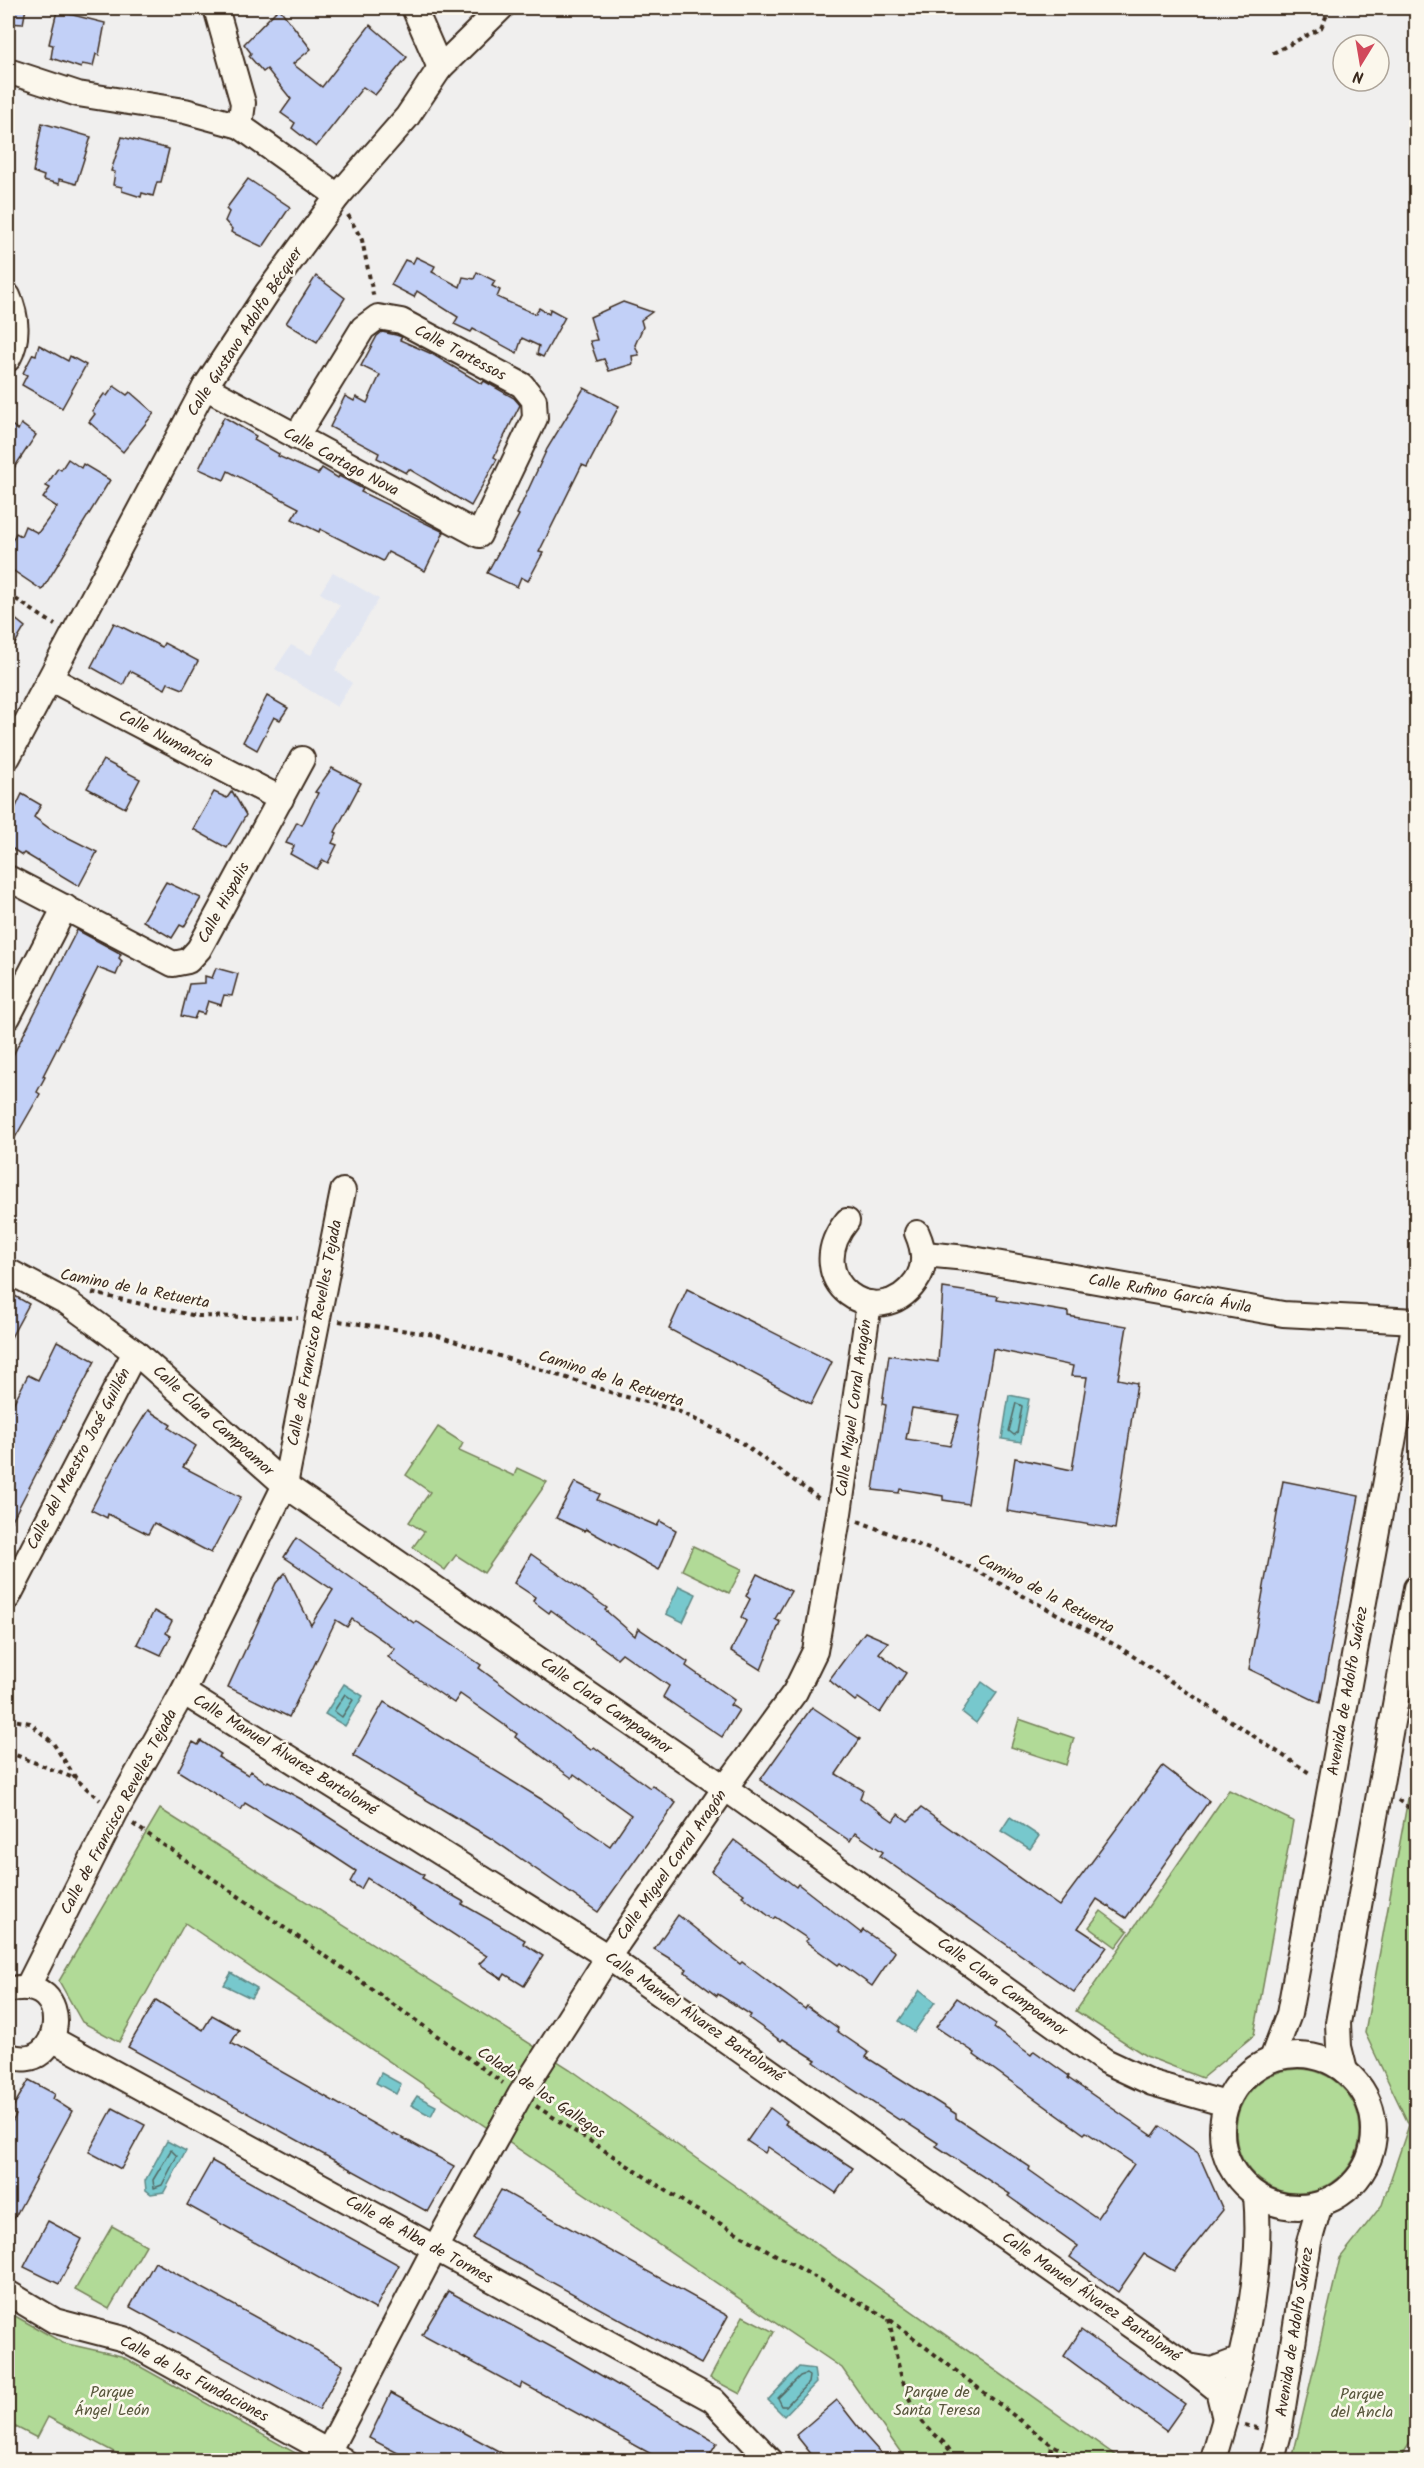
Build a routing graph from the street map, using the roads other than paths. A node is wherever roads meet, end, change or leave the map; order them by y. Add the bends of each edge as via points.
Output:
1 (216, 8) edge
2 (414, 8) edge
3 (501, 8) edge
4 (440, 68) junction
5 (8, 71) edge
6 (240, 126) junction
7 (338, 196) junction
8 (8, 296) edge
9 (8, 359) edge
10 (205, 387) junction
11 (296, 437) junction
12 (479, 535) joint
13 (51, 679) junction
14 (8, 757) edge
15 (302, 759) dead end
16 (281, 800) junction
17 (8, 878) edge
18 (65, 908) junction
19 (8, 1017) edge
20 (343, 1191) dead end
21 (847, 1221) dead end
22 (8, 1271) edge
23 (869, 1303) junction
24 (1416, 1322) edge
25 (135, 1352) junction
26 (285, 1485) junction
27 (1416, 1588) edge
28 (8, 1597) edge
29 (183, 1692) junction
30 (725, 1788) junction
31 (608, 1957) junction
32 (17, 1989) edge
33 (52, 2039) junction
34 (8, 2055) edge
35 (1272, 2059) junction
36 (1345, 2071) junction
37 (1226, 2104) junction
38 (1256, 2195) junction
39 (1320, 2204) junction
40 (435, 2248) junction
41 (8, 2293) edge
42 (1242, 2359) junction
43 (1188, 2366) junction
44 (1225, 2420) junction
45 (335, 2456) edge
46 (770, 2460) edge
47 (1213, 2460) edge
48 (1272, 2460) edge

1 - 6 street via 243,103
2 - 4 street
3 - 4 street, Calle Gustavo Adolfo Bécquer
4 - 7 street, Calle Gustavo Adolfo Bécquer via 407,117
5 - 6 street via 78,94 185,111
6 - 7 street
7 - 10 street, Calle Gustavo Adolfo Bécquer
8 - 9 street via 15,314 15,334
10 - 11 street, Calle Cartago Nova
10 - 13 street, Calle Gustavo Adolfo Bécquer
11 - 12 street, Calle Cartago Nova
11 - 12 street, Calle Tartessos via 363,328 378,317 400,321 522,385 534,400 535,418
13 - 14 street, Calle Gustavo Adolfo Bécquer
13 - 16 street, Calle Numancia
15 - 16 street, Calle Hispalis
16 - 18 street, Calle Hispalis via 199,949 188,961 173,964
17 - 18 street, Calle Hispalis
18 - 19 street
20 - 26 street, Calle de Francisco Revelles Tejada
21 - 23 street via 835,1235 830,1252 832,1269 839,1285 853,1297
22 - 25 street, Calle Clara Campoamor via 68,1303
23 - 24 street, Calle Rufino García Ávila via 890,1302 908,1292 921,1275 921,1244 967,1258 1283,1314
23 - 30 street, Calle Miguel Corral Aragón via 815,1651 795,1692
24 - 35 street, Avenida de Adolfo Suárez via 1289,2014
25 - 26 street, Calle Clara Campoamor
25 - 28 street, Calle del Maestro José Guillén
26 - 29 street, Calle de Francisco Revelles Tejada
26 - 30 street, Calle Clara Campoamor
27 - 36 street via 1338,2023
29 - 31 street, Calle Manuel Álvarez Bartolomé
29 - 32 street, Calle de Francisco Revelles Tejada
30 - 31 street, Calle Miguel Corral Aragón
30 - 37 street, Calle Clara Campoamor via 1105,2061 1152,2083
31 - 40 street, Calle Miguel Corral Aragón via 520,2095
31 - 43 street, Calle Manuel Álvarez Bartolomé
32 - 33 street via 37,1991 53,2007 56,2017
33 - 34 street via 36,2055
33 - 40 street, Calle de Alba de Tormes
35 - 36 street via 1310,2056
35 - 37 street via 1244,2076
36 - 39 street via 1368,2100 1373,2117 1373,2145 1352,2186
37 - 38 street via 1221,2124 1222,2145 1240,2182
38 - 39 street via 1287,2207
38 - 42 street via 1260,2236
39 - 48 street, Avenida de Adolfo Suárez via 1309,2242
40 - 45 street, Calle Miguel Corral Aragón
40 - 46 street, Calle de Alba de Tormes via 713,2400
41 - 45 street, Calle de las Fundaciones via 55,2321 124,2339
42 - 43 street, Calle Manuel Álvarez Bartolomé via 1212,2370
42 - 44 street
43 - 44 street, Calle Manuel Álvarez Bartolomé via 1218,2390
44 - 47 street

